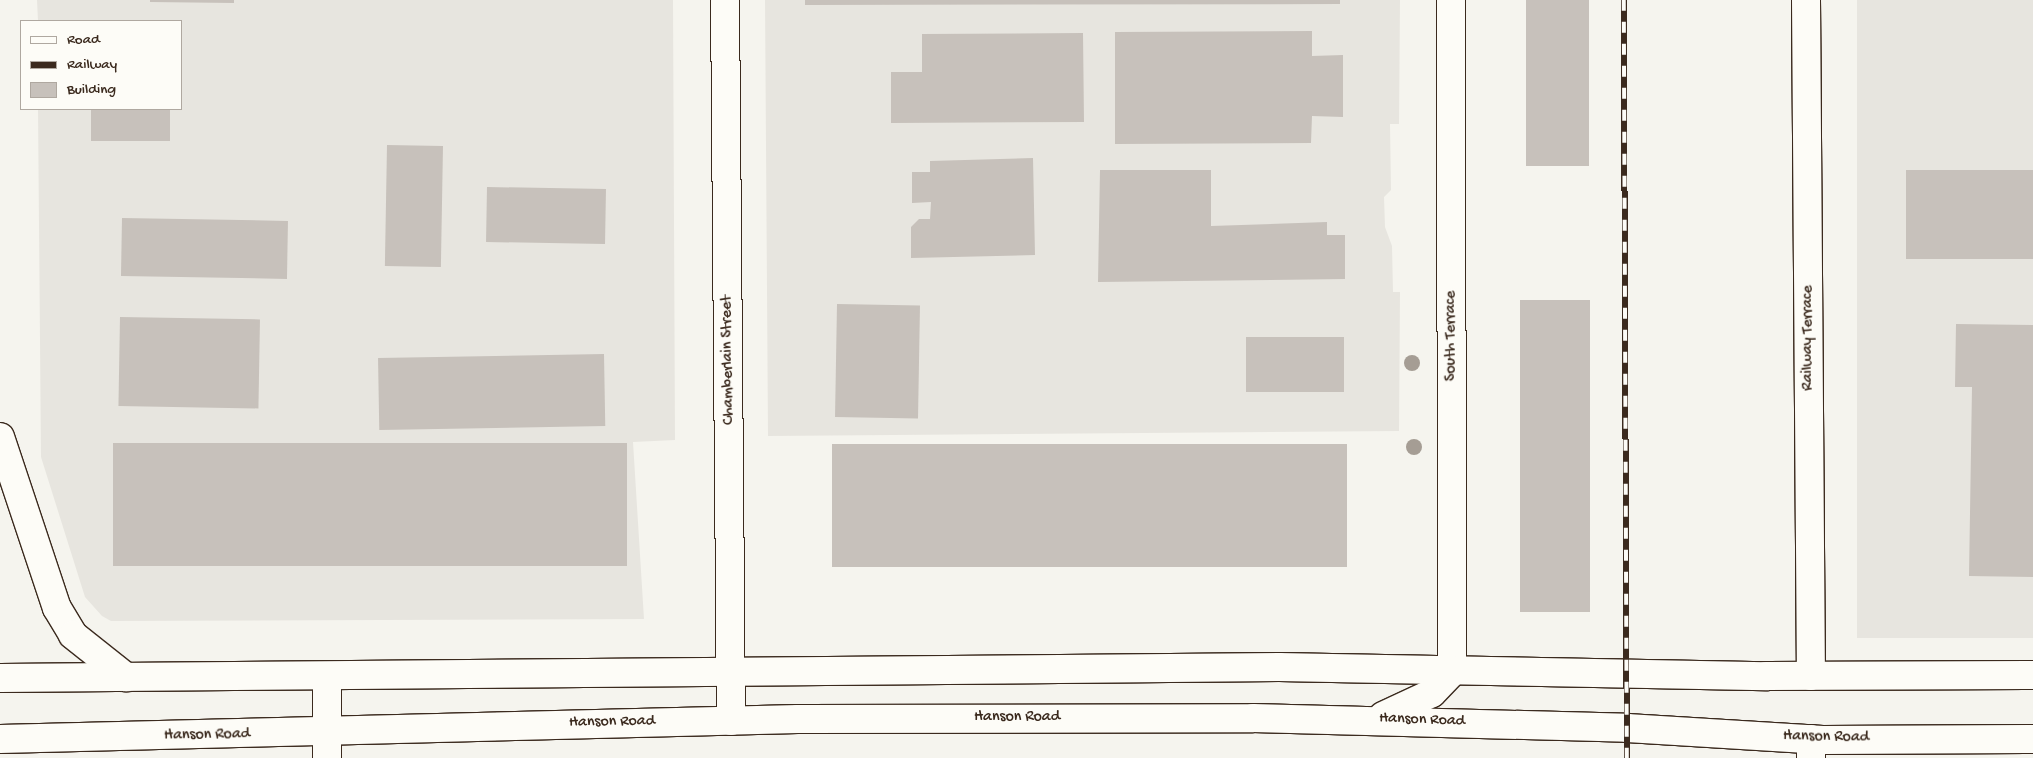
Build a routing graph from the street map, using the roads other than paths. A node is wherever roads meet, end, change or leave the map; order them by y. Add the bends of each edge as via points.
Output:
1 (725, 0) edge
2 (1451, 0) edge
3 (1806, 0) edge
4 (0, 438) edge
5 (732, 670) junction
6 (1452, 672) junction
7 (2033, 675) edge
8 (1811, 676) junction
9 (126, 677) junction
10 (0, 678) edge
11 (327, 678) junction
12 (1376, 719) junction
13 (731, 721) junction
14 (0, 738) edge
15 (2033, 739) edge
16 (327, 746) edge
17 (1811, 749) edge

1 - 5 main road, Chamberlain Street
2 - 6 main road, South Terrace
3 - 8 main road, Railway Terrace
4 - 9 main road via 57,608 73,635
5 - 6 main road via 1279,668
5 - 11 main road
5 - 13 main road, Chamberlain Street
6 - 8 main road
6 - 12 main road via 1432,693
7 - 8 main road
9 - 10 main road
9 - 11 main road
11 - 16 main road
12 - 13 main road, Hanson Road
12 - 17 main road, Hanson Road
13 - 16 main road, Hanson Road via 525,724
14 - 16 main road, Hanson Road
15 - 17 main road, Hanson Road

